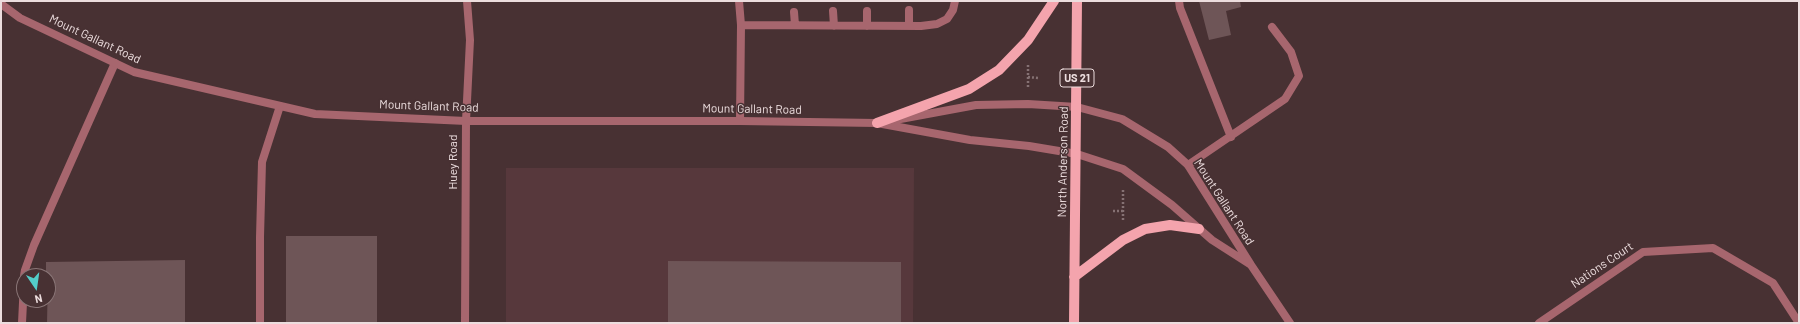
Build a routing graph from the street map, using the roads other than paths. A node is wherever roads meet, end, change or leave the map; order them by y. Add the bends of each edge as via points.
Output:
1 (467, 1) edge
2 (739, 1) edge
3 (955, 1) edge
4 (1054, 1) edge
5 (1077, 1) edge
6 (1179, 1) edge
7 (1, 4) edge
8 (909, 10) dead end
9 (833, 11) dead end
10 (867, 11) dead end
11 (794, 12) dead end
12 (741, 25) junction
13 (795, 25) junction
14 (834, 26) junction
15 (867, 26) junction
16 (909, 26) junction
17 (1272, 26) dead end
18 (116, 63) junction
19 (280, 106) junction
20 (1077, 107) junction
21 (466, 120) junction
22 (740, 121) junction
23 (877, 123) junction
24 (1231, 137) junction
25 (1077, 154) junction
26 (1188, 165) junction
27 (1199, 229) junction
28 (1250, 265) junction
29 (25, 268) edge
30 (1074, 278) junction
31 (23, 308) edge
32 (22, 323) edge
33 (260, 323) edge
34 (465, 323) edge
35 (1074, 323) edge
36 (1290, 323) edge
37 (1539, 323) edge
38 (1799, 323) edge

1 - 21 street, Huey Road via 470,40
2 - 12 street
3 - 16 street via 947,19 937,24
4 - 23 main road via 1028,40 999,70 970,89
5 - 20 main road, North Anderson Road / US 21
6 - 24 street
7 - 18 street, Mount Gallant Road via 20,18
8 - 16 street
9 - 14 street
10 - 15 street
11 - 13 street
12 - 13 street
12 - 22 street
13 - 14 street
14 - 15 street
15 - 16 street
17 - 24 street via 1290,52 1299,76 1285,99
18 - 19 street, Mount Gallant Road via 134,72
18 - 29 street
19 - 21 street, Mount Gallant Road via 315,114
19 - 33 street via 262,162
20 - 23 street, Mount Gallant Road via 1028,104 976,105
20 - 25 main road, North Anderson Road / US 21
20 - 26 street, Mount Gallant Road via 1122,119 1168,147
21 - 22 street, Mount Gallant Road
21 - 34 street, Huey Road
22 - 23 street, Mount Gallant Road
23 - 25 street, Mount Gallant Road via 970,140
24 - 26 street
25 - 27 street, Mount Gallant Road via 1123,169 1172,205
25 - 30 main road, North Anderson Road / US 21
26 - 28 street, Mount Gallant Road
27 - 28 street, Mount Gallant Road
27 - 30 main road via 1170,225 1145,229 1123,240
28 - 36 street, Mount Gallant Road
30 - 35 main road, North Anderson Road / US 21
31 - 32 street
37 - 38 street, Nations Court via 1643,252 1713,248 1772,283

